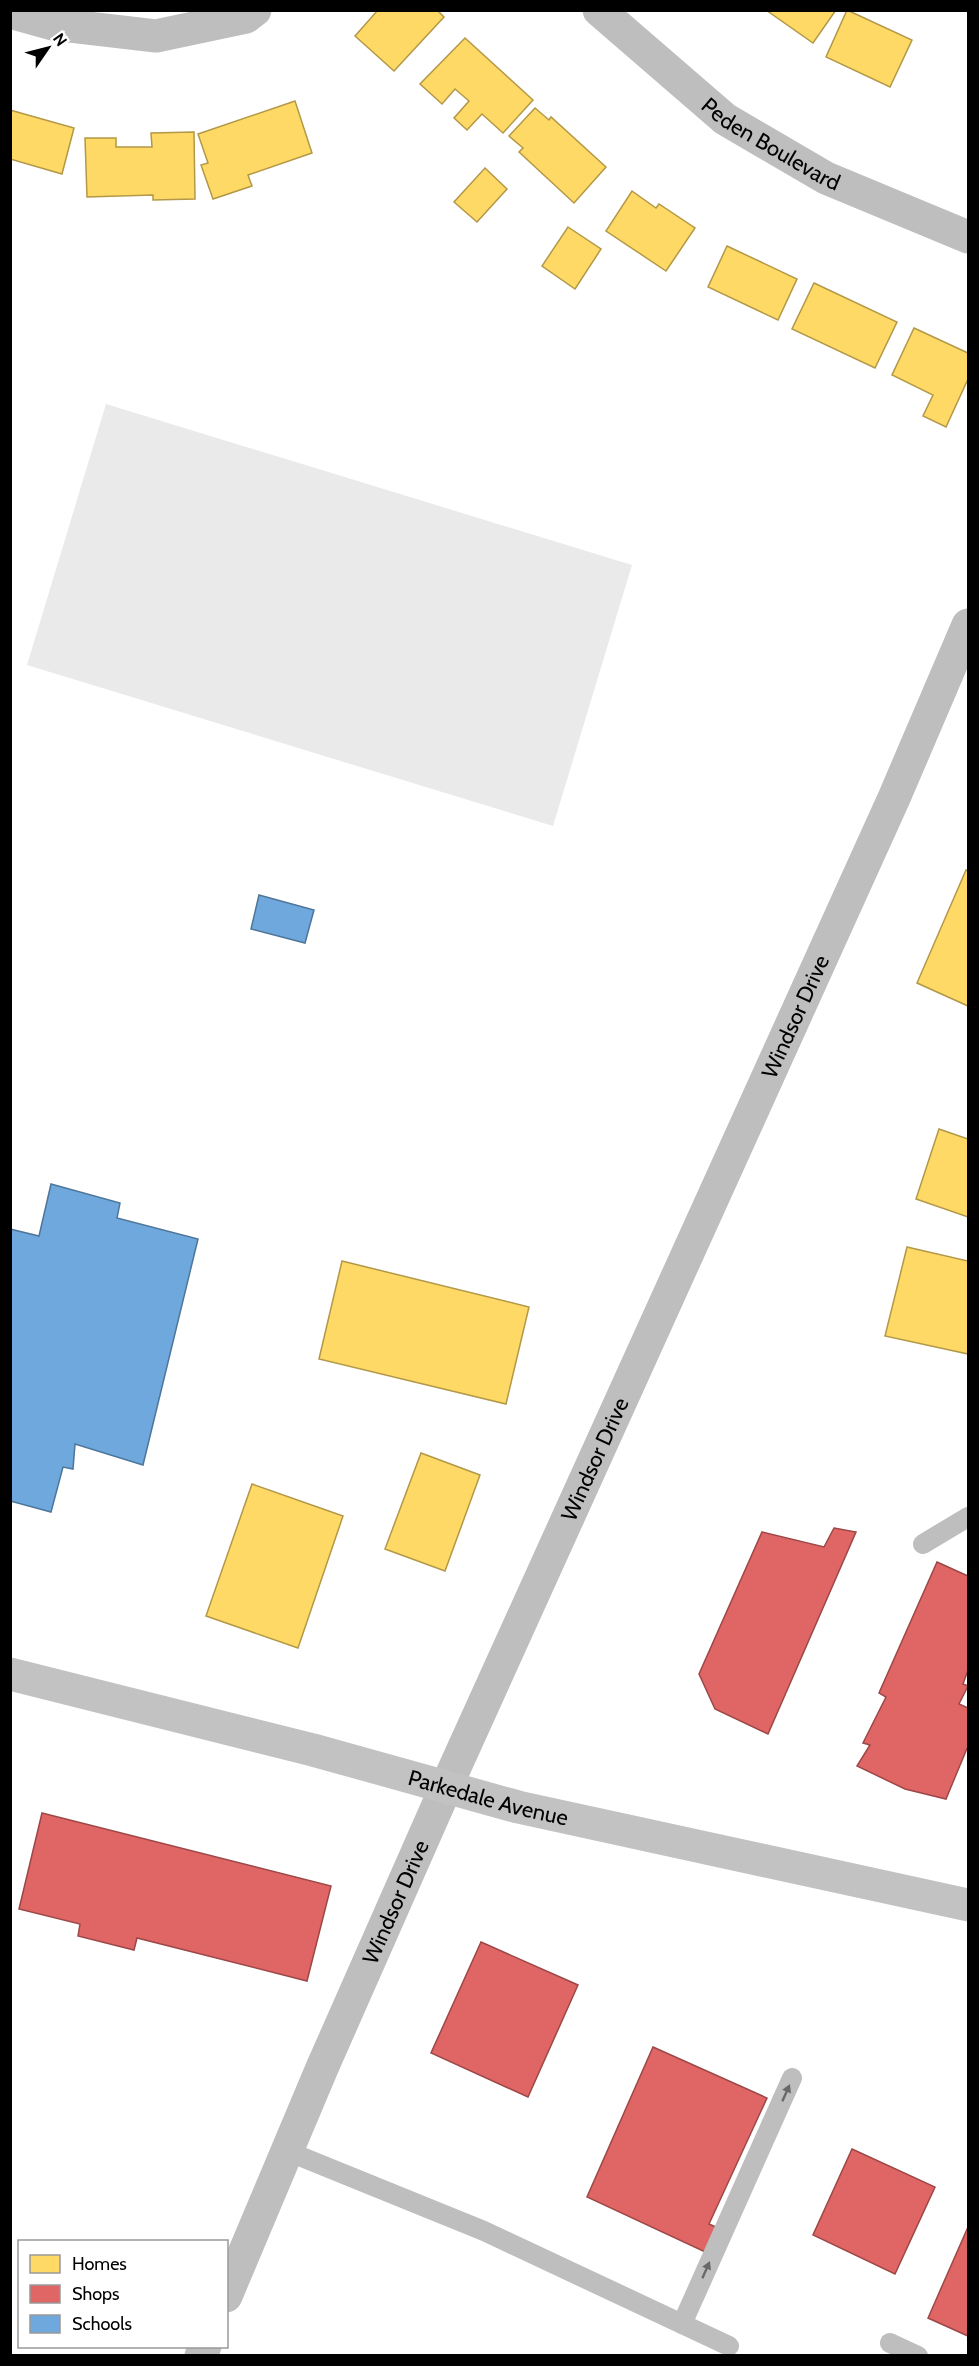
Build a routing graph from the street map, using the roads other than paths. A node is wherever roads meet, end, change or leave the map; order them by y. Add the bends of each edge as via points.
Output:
1 (255, 10) edge
2 (10, 12) edge
3 (608, 13) edge
4 (969, 237) edge
5 (969, 625) edge
6 (969, 1504) edge
7 (964, 1520) edge
8 (923, 1544) dead end
9 (10, 1674) edge
10 (446, 1787) junction
11 (969, 1905) edge
12 (792, 2078) dead end
13 (286, 2151) junction
14 (228, 2291) edge
15 (682, 2324) junction
16 (890, 2343) dead end
17 (729, 2346) dead end
18 (918, 2355) edge

1 - 2 street via 246,17 156,36 53,24
3 - 4 street, Peden Boulevard via 725,119 826,178
5 - 10 street, Windsor Drive
6 - 7 lane
7 - 8 lane
9 - 10 main road, Parkedale Avenue
10 - 11 main road, Parkedale Avenue via 518,1807
10 - 13 street, Windsor Drive
15 -> 12 lane
13 - 14 street, Windsor Drive
13 - 15 lane via 484,2231
15 - 17 lane
16 - 18 lane

